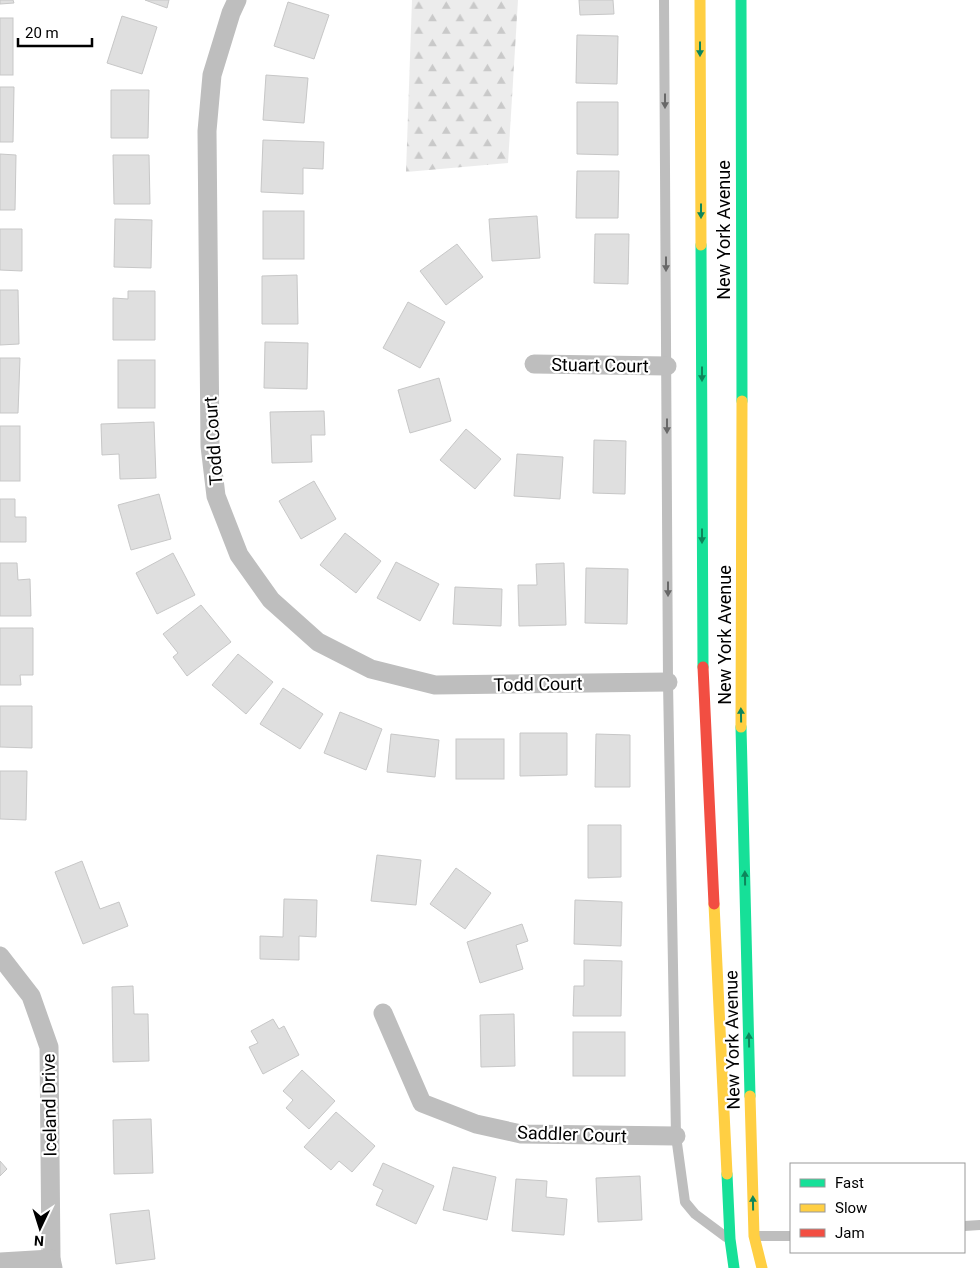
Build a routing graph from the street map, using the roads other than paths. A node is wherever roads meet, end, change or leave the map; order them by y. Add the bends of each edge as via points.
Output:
1 (237, 0) edge
2 (664, 0) edge
3 (700, 0) edge
4 (741, 0) edge
5 (534, 364) dead end
6 (667, 366) junction
7 (668, 682) junction
8 (0, 956) edge
9 (383, 1013) dead end
10 (676, 1136) junction
11 (980, 1225) edge
12 (965, 1226) edge
13 (790, 1236) edge
14 (742, 1237) junction
15 (0, 1262) edge
16 (52, 1264) edge
17 (734, 1268) edge
18 (762, 1268) edge

1 - 7 street, Todd Court via 212,75 206,131 210,446 216,496 239,555 271,600 318,642 371,669 435,685
2 -> 6 lane
3 -> 14 street, New York Avenue via 703,686
14 -> 4 street, New York Avenue
5 - 6 street, Stuart Court
6 -> 7 lane
7 - 10 lane
8 - 16 street, Iceland Drive via 30,996 49,1048
9 - 10 street, Saddler Court via 422,1103 476,1124 521,1134
10 - 14 lane via 685,1202 695,1214
11 - 12 lane
13 - 14 lane
14 - 17 street, New York Avenue
14 - 18 street, New York Avenue
15 - 16 street

